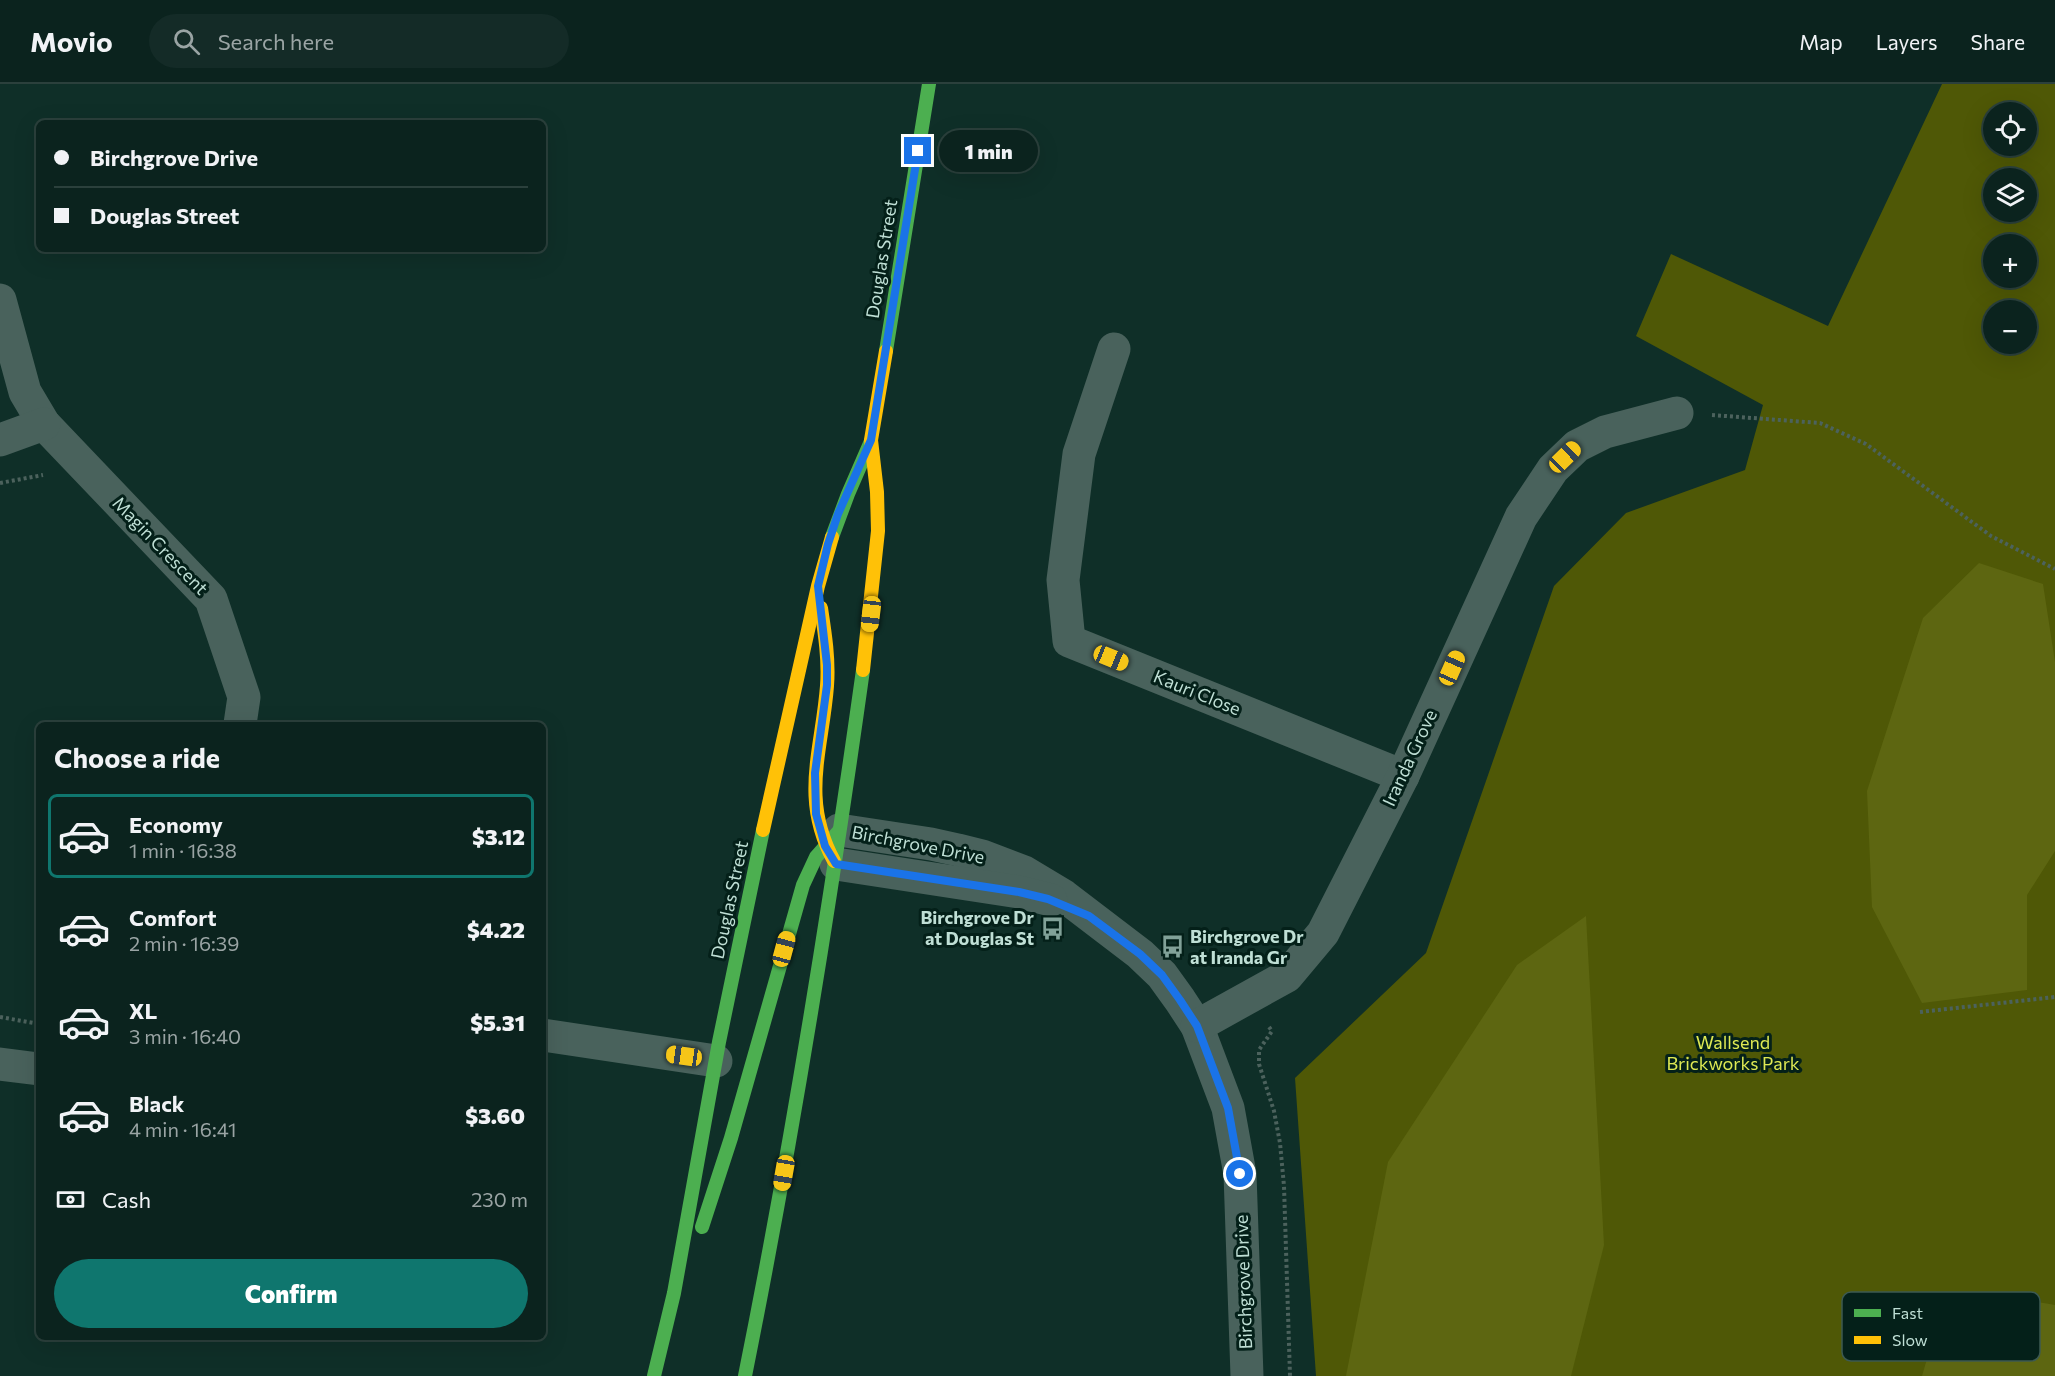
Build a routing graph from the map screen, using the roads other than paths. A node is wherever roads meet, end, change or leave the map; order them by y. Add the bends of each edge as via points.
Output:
1 (929, 84) edge
2 (0, 300) edge
3 (1114, 348) dead end
4 (1677, 413) road end
5 (44, 424) junction
6 (0, 440) edge
7 (871, 440) junction
8 (818, 586) junction
9 (240, 722) edge
10 (1403, 776) junction
11 (833, 847) junction
12 (1197, 1026) junction
13 (546, 1035) edge
14 (716, 1061) junction
15 (0, 1064) edge
16 (36, 1069) edge
17 (666, 1331) junction
18 (654, 1376) edge
19 (745, 1376) edge
20 (1247, 1376) edge

1 - 7 street, Douglas Street
2 - 5 street, Magin Crescent via 25,392
3 - 10 street, Kauri Close via 1079,453 1063,580 1069,641
4 - 10 street, Iranda Grove via 1605,432 1577,446 1552,469 1521,517
5 - 6 street
5 - 9 street, Magin Crescent via 211,599 244,697
7 - 8 street, Douglas Street via 838,514
7 - 11 street, Douglas Street via 878,531 876,571
8 - 11 street via 827,685 815,773 816,814
8 - 14 street, Douglas Street via 742,924
10 - 12 street, Iranda Grove via 1323,933 1287,976
11 - 12 street, Birchgrove Drive via 1048,899 1089,916 1162,975
11 - 17 street via 816,857 803,885 731,1138
11 - 19 street, Douglas Street via 777,1216
12 - 20 street, Birchgrove Drive via 1228,1108 1240,1174
13 - 14 street
14 - 17 street, Douglas Street
15 - 16 street
17 - 18 street, Douglas Street

